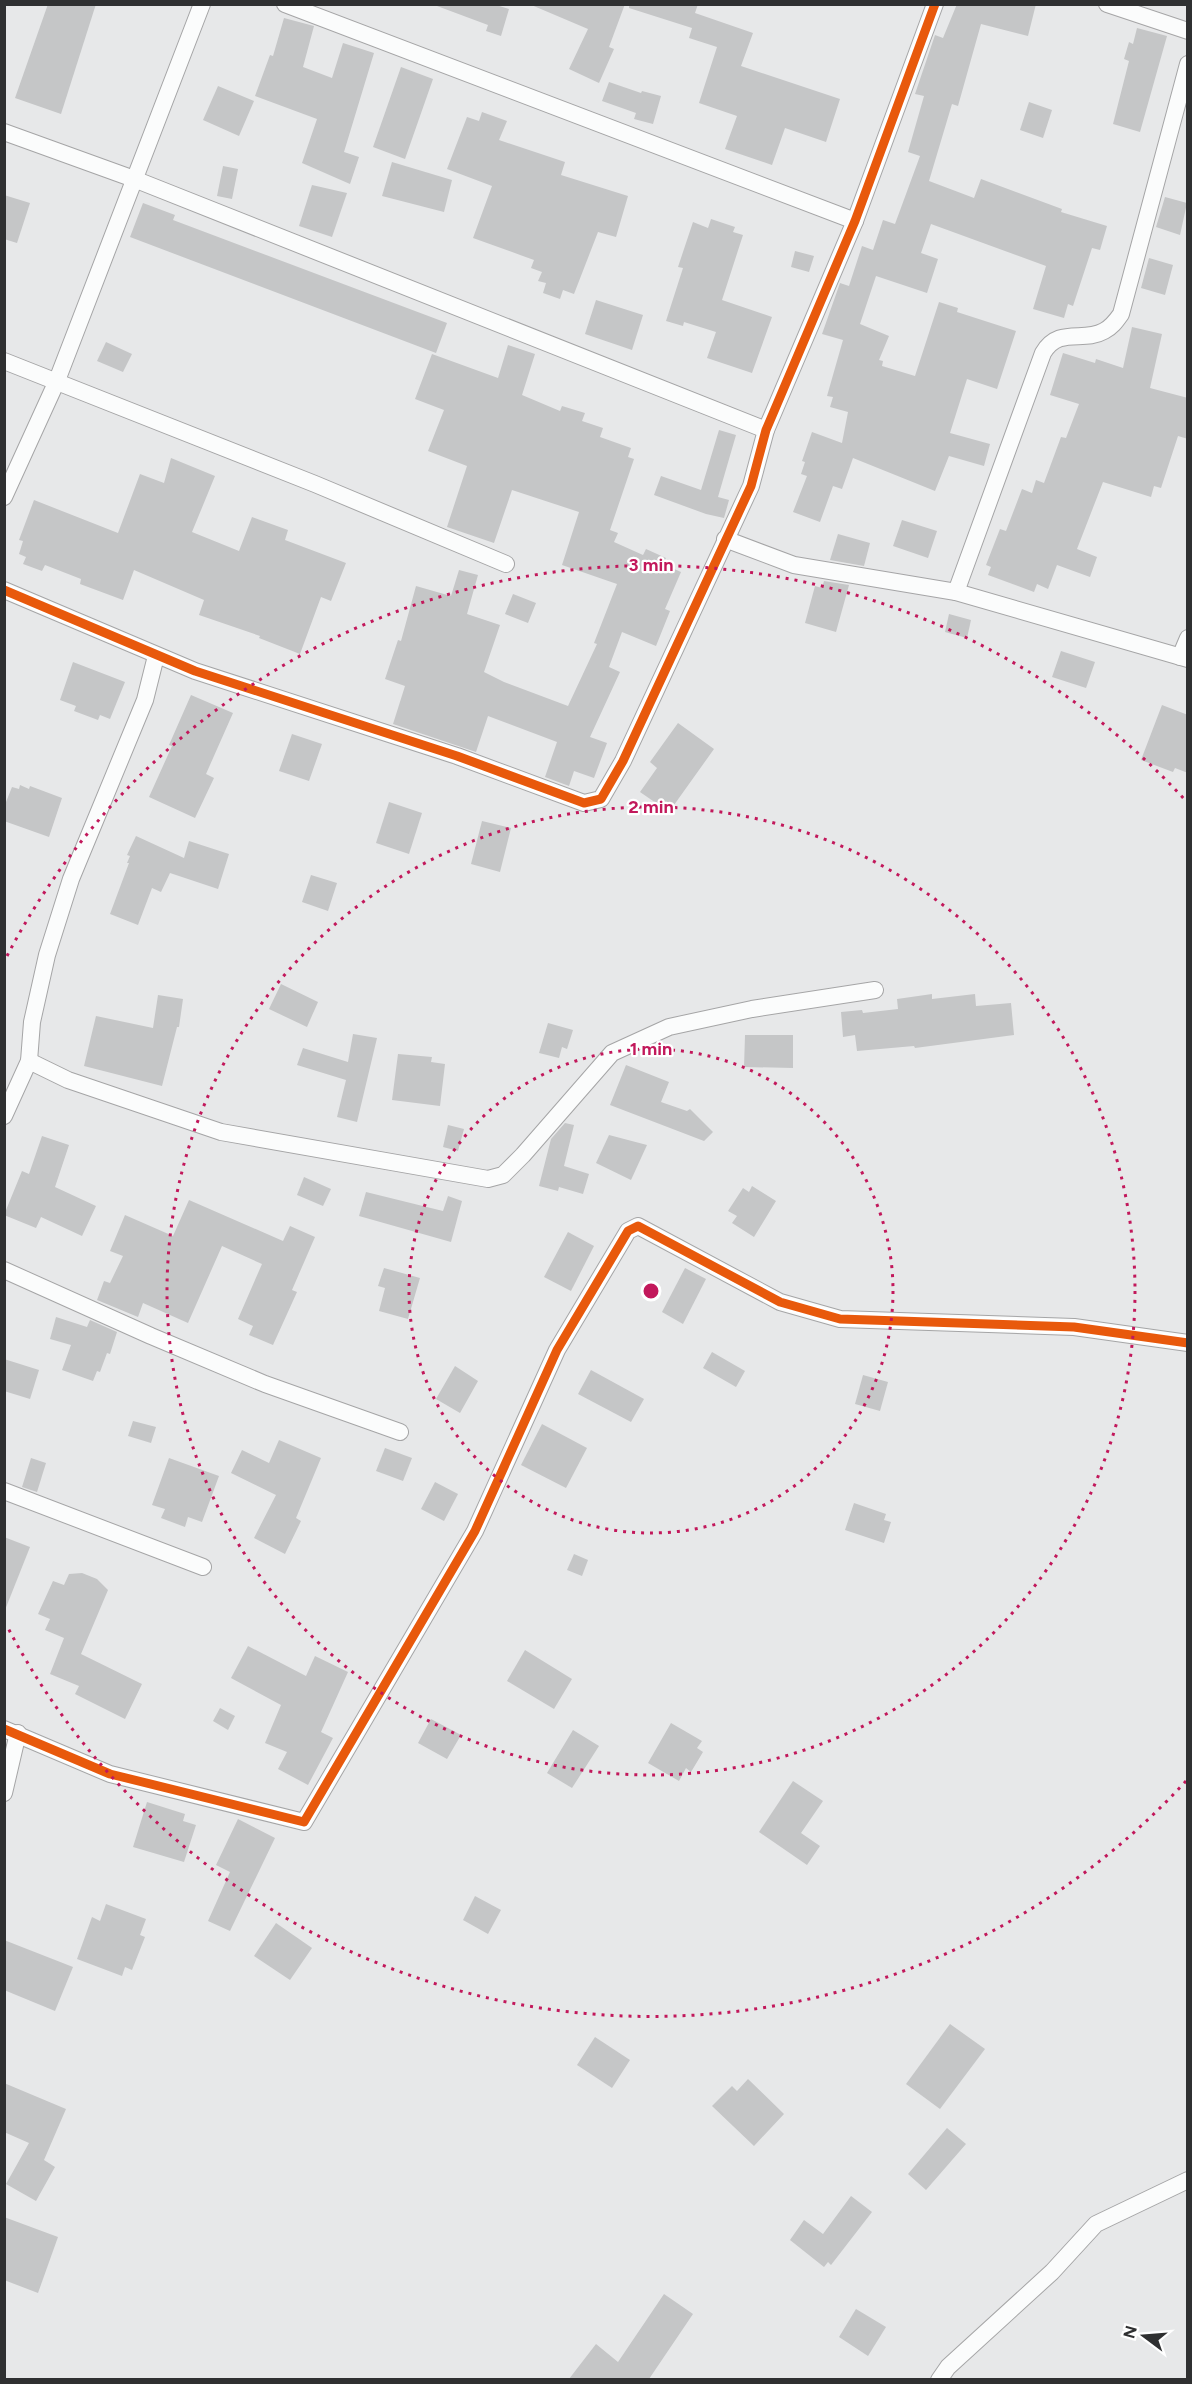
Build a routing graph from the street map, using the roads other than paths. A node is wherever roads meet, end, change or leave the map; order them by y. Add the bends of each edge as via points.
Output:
1 (202, 4) edge
2 (285, 4) edge
3 (935, 4) edge
4 (1107, 4) edge
5 (1188, 31) edge
6 (1188, 64) edge
7 (4, 132) edge
8 (134, 178) junction
9 (855, 221) junction
10 (4, 361) edge
11 (56, 383) junction
12 (766, 430) junction
13 (4, 497) edge
14 (725, 539) junction
15 (506, 564) dead end
16 (4, 590) edge
17 (956, 592) junction
18 (1188, 638) edge
19 (156, 656) junction
20 (1184, 658) edge
21 (875, 990) dead end
22 (29, 1061) junction
23 (4, 1116) edge
24 (4, 1270) edge
25 (1188, 1343) edge
26 (400, 1432) dead end
27 (4, 1491) edge
28 (203, 1567) dead end
29 (11, 1731) edge
30 (4, 1793) edge
31 (1188, 2180) edge
32 (939, 2379) edge

1 - 8 street
2 - 9 street
3 - 9 street
4 - 5 street
6 - 17 street via 1121,314 1102,333 1059,338 1048,344
7 - 8 street
8 - 11 street
8 - 12 street
9 - 12 street
10 - 11 street
11 - 13 street
11 - 15 street
12 - 14 street via 751,486
14 - 17 street via 794,566
14 - 19 street via 623,761 602,798 584,802
16 - 19 street
17 - 20 street
18 - 20 street
19 - 22 street via 145,700 71,879 47,955 32,1022
21 - 22 street via 752,1009 669,1027 612,1053 523,1155 503,1175 488,1179 221,1132 78,1083
22 - 23 street
24 - 26 street via 265,1384
25 - 29 street via 1074,1327 840,1319 780,1302 638,1226 628,1231 557,1350 475,1531 304,1822 110,1774
27 - 28 street
29 - 30 street
31 - 32 street via 1096,2224 1052,2272

